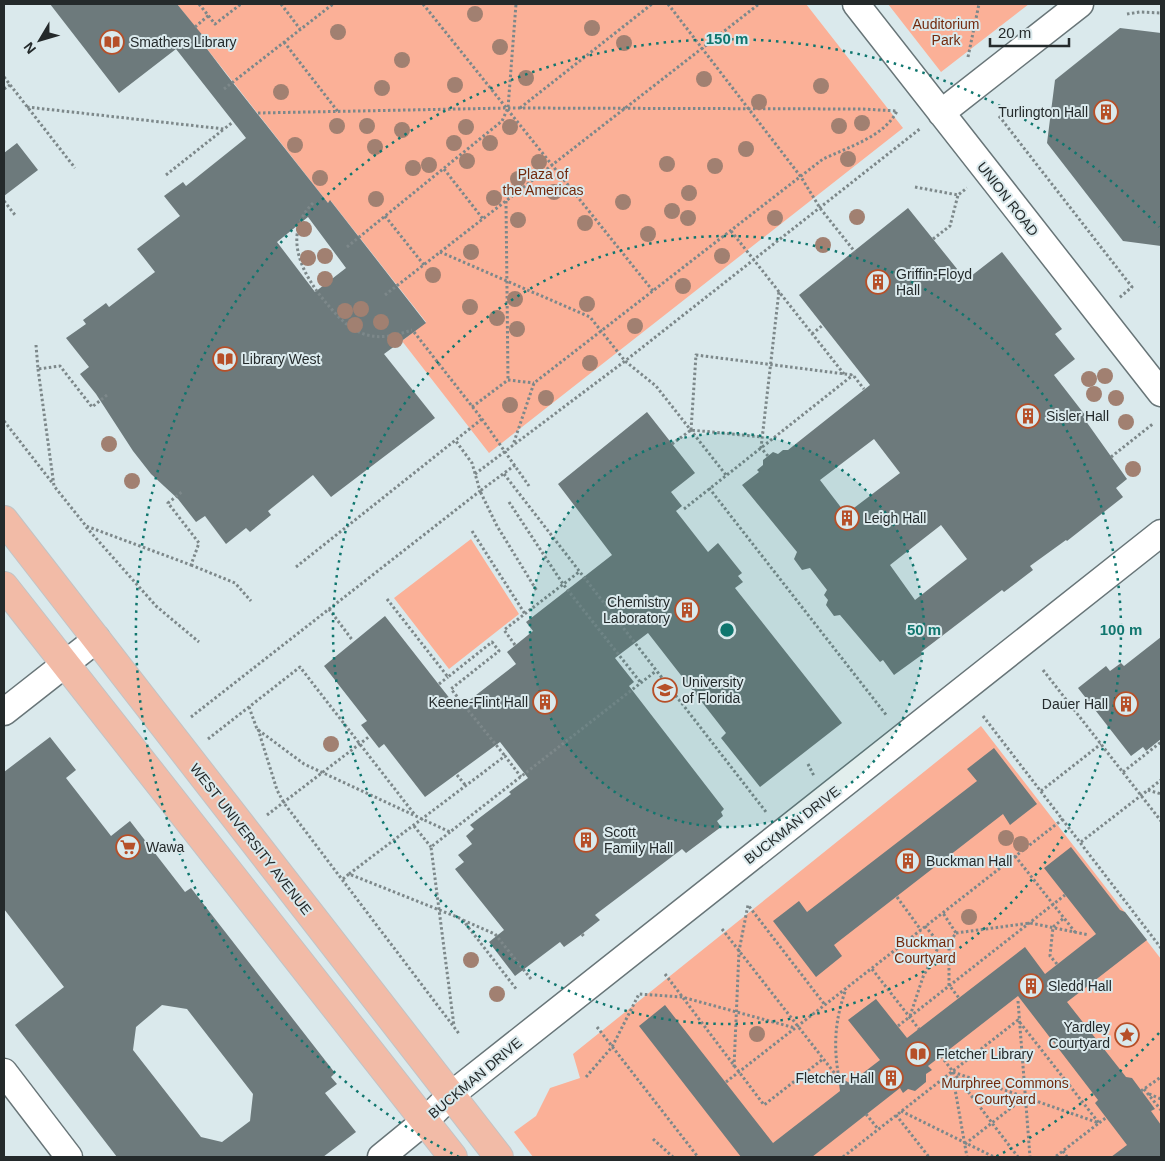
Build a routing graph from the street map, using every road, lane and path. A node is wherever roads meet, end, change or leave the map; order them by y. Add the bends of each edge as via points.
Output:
1 (199, 4) edge
2 (241, 4) edge
3 (281, 4) edge
4 (333, 4) edge
5 (423, 4) edge
6 (516, 4) edge
7 (652, 4) edge
8 (668, 4) edge
9 (759, 4) edge
10 (856, 4) edge
11 (979, 4) edge
12 (1080, 4) edge
13 (1161, 13) edge
14 (1127, 14) dead end
15 (209, 16) junction
16 (195, 27) dead end
17 (300, 29) junction
18 (284, 42) junction
19 (702, 48) junction
20 (968, 59) dead end
21 (4, 78) edge
22 (10, 85) junction
23 (4, 89) edge
24 (224, 89) dead end
25 (27, 108) junction
26 (508, 108) junction
27 (520, 108) junction
28 (624, 109) junction
29 (749, 109) junction
30 (340, 113) junction
31 (941, 113) junction
32 (258, 114) dead end
33 (999, 116) dead end
34 (233, 122) dead end
35 (224, 129) junction
36 (553, 164) junction
37 (75, 168) dead end
38 (444, 169) junction
39 (166, 176) dead end
40 (800, 177) junction
41 (970, 186) dead end
42 (915, 187) dead end
43 (958, 195) junction
44 (4, 201) edge
45 (506, 201) junction
46 (313, 202) dead end
47 (820, 208) junction
48 (15, 215) dead end
49 (385, 216) junction
50 (483, 219) junction
51 (731, 231) junction
52 (933, 239) dead end
53 (347, 247) dead end
54 (440, 252) junction
55 (855, 252) dead end
56 (753, 259) junction
57 (424, 265) junction
58 (506, 282) junction
59 (653, 291) junction
60 (779, 291) junction
61 (385, 295) dead end
62 (1118, 299) dead end
63 (823, 325) dead end
64 (602, 332) junction
65 (812, 334) junction
66 (36, 345) dead end
67 (625, 361) junction
68 (772, 365) junction
69 (38, 369) junction
70 (844, 374) junction
71 (853, 375) junction
72 (508, 380) junction
73 (534, 383) junction
74 (864, 389) dead end
75 (1161, 393) edge
76 (107, 394) dead end
77 (472, 407) junction
78 (482, 419) junction
79 (4, 421) edge
80 (1154, 423) dead end
81 (691, 430) junction
82 (762, 437) junction
83 (455, 440) junction
84 (672, 444) dead end
85 (513, 445) junction
86 (762, 448) junction
87 (506, 451) junction
88 (768, 456) dead end
89 (1110, 457) dead end
90 (515, 465) junction
91 (474, 474) junction
92 (504, 474) junction
93 (726, 475) junction
94 (54, 486) junction
95 (529, 486) dead end
96 (709, 488) junction
97 (183, 491) dead end
98 (480, 491) junction
99 (509, 502) dead end
100 (684, 509) dead end
101 (4, 520) edge
102 (86, 526) junction
103 (472, 531) dead end
104 (1161, 533) edge
105 (191, 565) junction
106 (296, 567) dead end
107 (579, 572) junction
108 (563, 584) junction
109 (4, 586) edge
110 (537, 591) dead end
111 (386, 599) dead end
112 (251, 601) dead end
113 (330, 609) junction
114 (525, 614) junction
115 (97, 639) junction
116 (353, 641) dead end
117 (199, 642) dead end
118 (516, 645) dead end
119 (65, 664) junction
120 (1043, 670) dead end
121 (656, 671) junction
122 (448, 677) junction
123 (641, 683) junction
124 (439, 684) dead end
125 (882, 706) dead end
126 (249, 707) junction
127 (4, 712) edge
128 (983, 716) dead end
129 (166, 728) junction
130 (257, 729) junction
131 (370, 736) dead end
132 (204, 742) dead end
133 (1161, 742) edge
134 (359, 744) junction
135 (1101, 744) junction
136 (505, 756) junction
137 (1123, 772) junction
138 (322, 774) junction
139 (457, 775) dead end
140 (521, 777) junction
141 (1161, 780) edge
142 (466, 786) junction
143 (1148, 790) junction
144 (1041, 791) junction
145 (1161, 794) edge
146 (1141, 796) junction
147 (284, 803) junction
148 (415, 816) junction
149 (770, 816) dead end
150 (263, 819) dead end
151 (422, 819) junction
152 (1063, 819) junction
153 (1161, 821) edge
154 (414, 826) junction
155 (450, 832) junction
156 (1080, 842) junction
157 (431, 847) junction
158 (1015, 856) junction
159 (350, 874) junction
160 (343, 880) junction
161 (1066, 895) dead end
162 (896, 897) dead end
163 (1053, 904) junction
164 (439, 910) junction
165 (943, 913) junction
166 (1064, 918) junction
167 (462, 919) junction
168 (1030, 923) junction
169 (925, 926) junction
170 (1052, 927) junction
171 (722, 929) dead end
172 (921, 930) junction
173 (1075, 932) junction
174 (956, 933) junction
175 (1089, 935) dead end
176 (949, 943) junction
177 (940, 944) junction
178 (1161, 948) edge
179 (739, 951) junction
180 (1057, 964) dead end
181 (872, 968) junction
182 (665, 974) dead end
183 (531, 979) dead end
184 (949, 985) junction
185 (846, 989) junction
186 (517, 990) dead end
187 (682, 997) junction
188 (959, 998) dead end
189 (1018, 1001) dead end
190 (825, 1005) junction
191 (736, 1011) junction
192 (910, 1016) junction
193 (1018, 1020) junction
194 (898, 1026) dead end
195 (454, 1027) junction
196 (597, 1027) dead end
197 (796, 1027) junction
198 (919, 1029) dead end
199 (460, 1035) dead end
200 (612, 1046) junction
201 (940, 1056) dead end
202 (823, 1059) junction
203 (734, 1067) junction
204 (4, 1072) edge
205 (738, 1072) junction
206 (952, 1072) junction
207 (586, 1077) dead end
208 (1161, 1077) edge
209 (839, 1079) junction
210 (726, 1082) dead end
211 (843, 1084) dead end
212 (1148, 1094) junction
213 (450, 1095) junction
214 (1025, 1097) junction
215 (1161, 1099) edge
216 (1161, 1110) edge
217 (901, 1111) junction
218 (866, 1114) dead end
219 (896, 1115) junction
220 (1106, 1117) dead end
221 (424, 1121) junction
222 (992, 1123) junction
223 (1099, 1123) junction
224 (878, 1129) junction
225 (653, 1140) dead end
226 (965, 1144) junction
227 (1063, 1151) junction
228 (69, 1157) edge
229 (381, 1157) edge
230 (454, 1157) edge
231 (499, 1157) edge
232 (673, 1157) edge
233 (698, 1157) edge
234 (842, 1157) edge
235 (929, 1157) edge
236 (967, 1157) edge
237 (994, 1157) edge
238 (1018, 1157) edge
239 (1030, 1157) edge
240 (1055, 1157) edge
241 (1068, 1157) edge

1 - 15 path
2 - 15 path via 215,24
3 - 17 path
4 - 17 path
5 - 26 path
6 - 26 path
7 - 27 path
8 - 19 path
9 - 19 path
10 - 31 street, UNION ROAD
11 - 20 path
12 - 31 street
13 - 14 path
15 - 16 path
17 - 18 path
18 - 24 path
18 - 30 path
19 - 28 path
19 - 29 path
21 - 22 path
22 - 23 path
22 - 25 path
25 - 35 path
25 - 37 path
26 - 27 path
26 - 30 path
26 - 36 path
26 - 38 path via 502,121
27 - 28 path
28 - 29 path
28 - 36 path
29 - 40 path
29 - 40 path via 897,111 893,120 874,134 823,159
30 - 32 path
31 - 47 path
31 - 75 street, UNION ROAD
33 - 62 path via 1132,287
34 - 35 path
35 - 39 path
36 - 45 path
36 - 59 path
38 - 49 path
38 - 50 path
40 - 47 path
40 - 51 path
41 - 43 path
42 - 43 path
43 - 52 path via 950,226
44 - 48 path
45 - 50 path
45 - 58 path
46 - 77 path via 299,221 296,239 301,264 320,297 347,325 368,335 395,336 413,331
47 - 55 path
47 - 56 path
49 - 53 path
49 - 57 path
50 - 54 path
51 - 56 path
51 - 59 path
54 - 57 path
54 - 58 path
56 - 60 path
56 - 67 path
57 - 61 path
58 - 64 path via 590,317
58 - 72 path
59 - 64 path
60 - 65 path
60 - 68 path
63 - 65 path
64 - 67 path
64 - 73 path
65 - 70 path
66 - 69 path
67 - 81 path via 656,386
67 - 85 path
68 - 70 path
68 - 81 path via 696,355
68 - 82 path
69 - 76 path via 60,366 92,407
69 - 94 path
70 - 71 path
71 - 74 path
71 - 86 path
72 - 73 path
72 - 77 path
73 - 85 path
77 - 78 path
78 - 83 path
78 - 87 path
79 - 94 path
80 - 89 path
81 - 82 path
81 - 84 path
81 - 93 path
82 - 86 path
83 - 91 path via 472,463
83 - 106 path
85 - 87 path
86 - 88 path
86 - 93 path
87 - 90 path
87 - 91 path
90 - 92 path
90 - 95 path
91 - 98 path
92 - 98 path
92 - 107 path
93 - 96 path
94 - 102 path
96 - 100 path
96 - 125 path
97 - 105 path via 168,503 199,543
98 - 110 path
98 - 113 path
99 - 108 path
101 - 115 main road, WEST UNIVERSITY AVENUE
102 - 105 path
102 - 117 path via 156,606
103 - 114 path
104 - 213 street, BUCKMAN DRIVE
105 - 112 path via 235,583
107 - 108 path
107 - 121 path
108 - 114 path
108 - 123 path
109 - 119 main road
111 - 122 path
113 - 116 path
113 - 129 path via 187,721
114 - 118 path via 504,630
115 - 119 street
115 - 129 main road, WEST UNIVERSITY AVENUE
119 - 127 street
119 - 221 main road
120 - 135 path
121 - 123 path
121 - 149 path
122 - 124 path
122 - 136 path via 492,642 499,651 451,688
123 - 140 path
126 - 130 path
126 - 132 path
126 - 134 path via 300,667
128 - 144 path
129 - 213 main road, WEST UNIVERSITY AVENUE
130 - 138 path
130 - 147 path
131 - 134 path
133 - 137 path
134 - 138 path
134 - 148 path
135 - 137 path
135 - 144 path
136 - 140 path
136 - 142 path
137 - 146 path
138 - 147 path
138 - 148 path
139 - 142 path
140 - 155 path
141 - 143 path
142 - 151 path
143 - 145 path
143 - 146 path
144 - 152 path
146 - 153 path
146 - 156 path
147 - 150 path
147 - 160 path
148 - 151 path
151 - 154 path
151 - 155 path
152 - 156 path
152 - 158 path
154 - 157 path
154 - 159 path
155 - 157 path
156 - 178 path
157 - 164 path
158 - 163 path
158 - 165 path
159 - 160 path
159 - 164 path
160 - 195 path
161 - 163 path
162 - 172 path
163 - 166 path
163 - 168 path
164 - 167 path
164 - 195 path
165 - 169 path
165 - 174 path
166 - 170 path
166 - 173 path
167 - 183 path via 495,934
167 - 186 path
168 - 170 path
168 - 174 path
168 - 184 path
169 - 172 path
169 - 177 path
170 - 173 path
170 - 180 path via 1050,956
171 - 179 path
172 - 181 path
173 - 175 path
174 - 176 path
176 - 177 path
176 - 184 path
177 - 192 path via 923,977
179 - 190 path via 748,904
179 - 191 path
179 - 197 path
181 - 185 path
181 - 192 path
182 - 187 path
184 - 188 path
184 - 192 path
185 - 190 path
185 - 209 path via 836,1020 834,1041
187 - 191 path
187 - 200 path via 639,994
187 - 203 path
189 - 193 path
190 - 197 path
191 - 197 path
191 - 203 path
192 - 194 path
192 - 198 path
193 - 206 path
193 - 214 path
193 - 223 path
195 - 199 path
196 - 200 path
197 - 202 path
197 - 205 path
200 - 207 path
200 - 233 path
201 - 206 path
202 - 205 path via 764,1105
202 - 209 path
203 - 205 path
204 - 228 street
205 - 210 path
206 - 214 path
206 - 217 path
206 - 222 path
206 - 226 path
208 - 212 path via 1143,1090
209 - 211 path
212 - 215 path
212 - 216 path
213 - 221 street, BUCKMAN DRIVE
213 - 231 main road, WEST UNIVERSITY AVENUE
214 - 222 path
214 - 223 path
214 - 239 path
217 - 219 path
217 - 226 path
218 - 224 path
219 - 224 path
219 - 235 path
220 - 223 path
221 - 229 street, BUCKMAN DRIVE
221 - 230 main road
222 - 226 path
222 - 238 path
223 - 227 path
224 - 234 path
225 - 232 path
226 - 236 path
226 - 237 path
227 - 240 path
227 - 241 path

